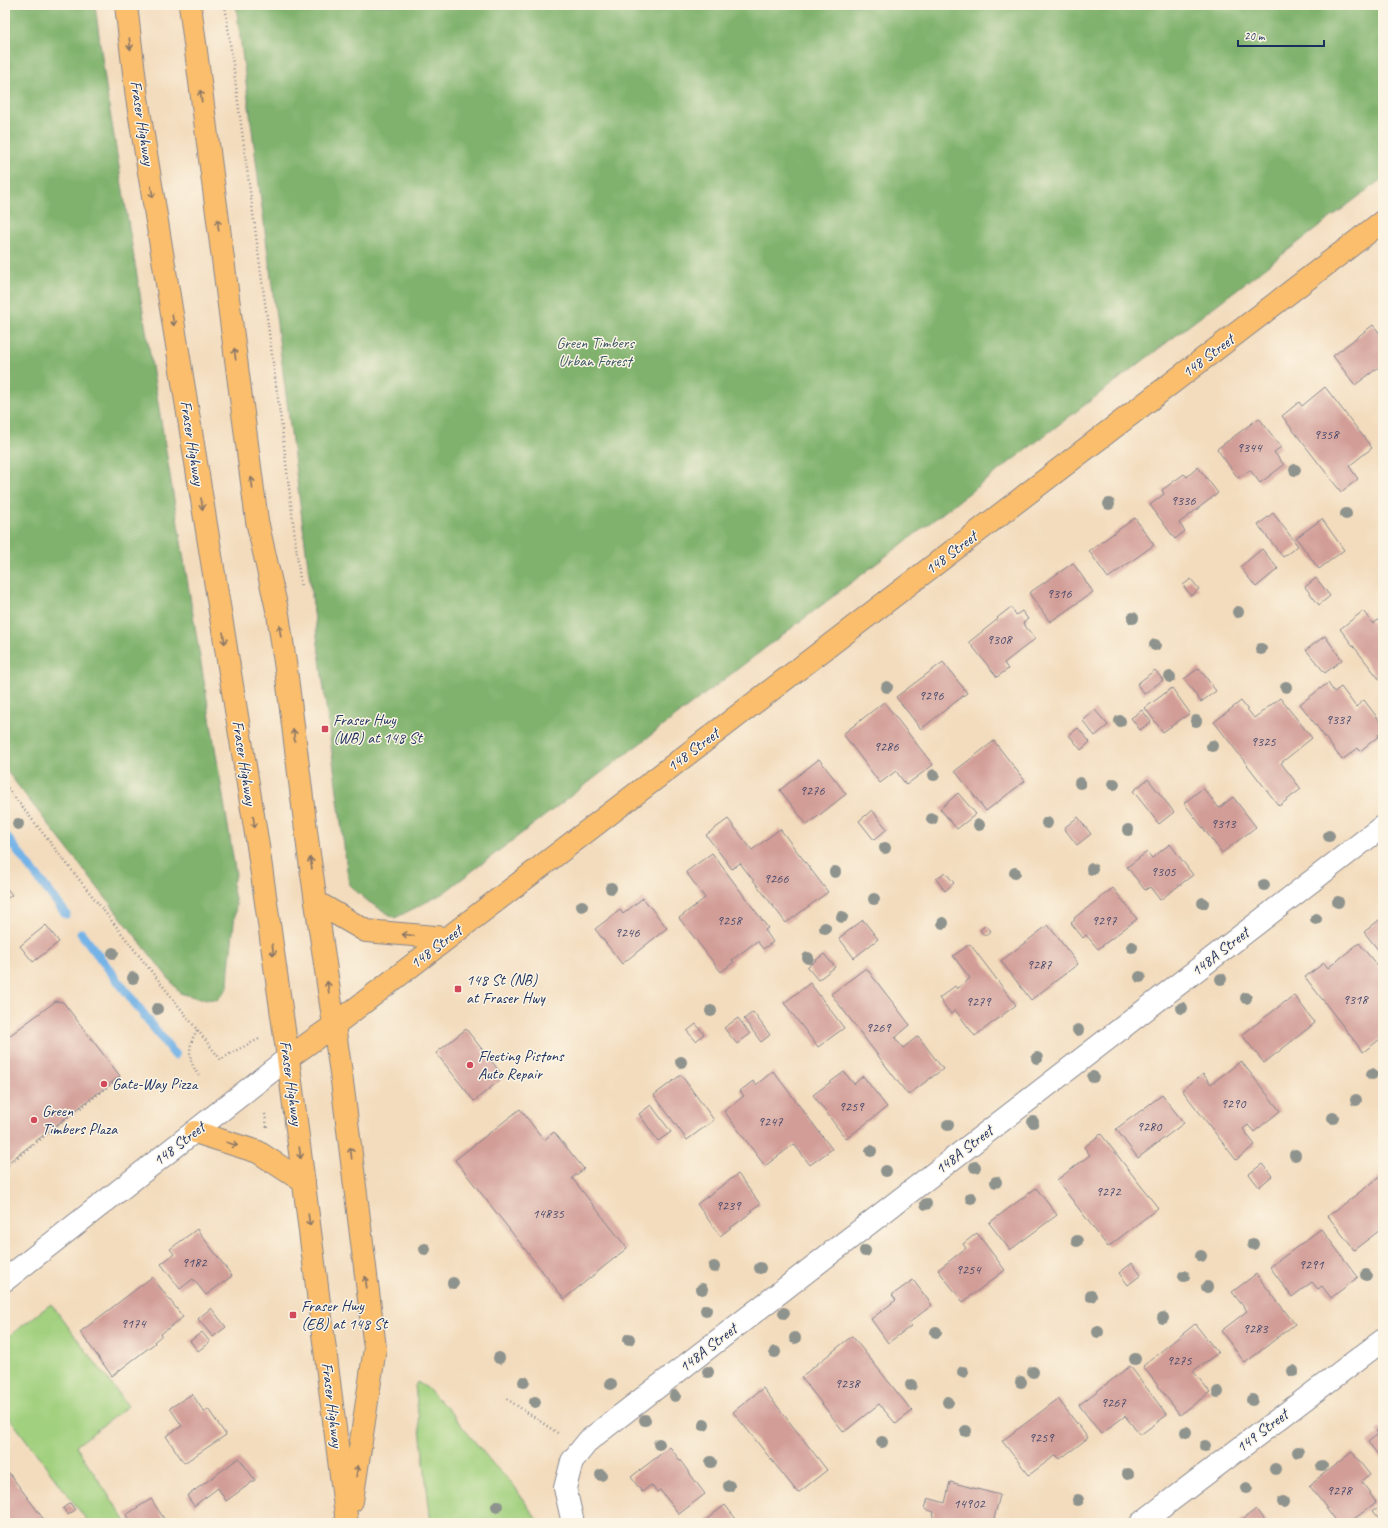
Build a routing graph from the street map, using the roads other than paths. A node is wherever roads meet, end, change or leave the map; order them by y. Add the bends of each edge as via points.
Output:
1 (126, 5) edge
2 (190, 5) edge
3 (1383, 221) edge
4 (1383, 826) edge
5 (316, 902) junction
6 (447, 938) junction
7 (333, 1026) junction
8 (288, 1058) junction
9 (195, 1132) junction
10 (304, 1182) junction
11 (5, 1280) edge
12 (1383, 1340) edge
13 (348, 1523) edge
14 (573, 1523) edge
15 (1141, 1523) edge

1 -> 8 main road, Fraser Highway via 139,106 256,839
5 -> 2 main road, Fraser Highway via 278,614 257,521
3 - 6 main road, 148 Street
4 - 14 street, 148A Street via 589,1440 572,1461 565,1488
6 -> 5 main road via 366,930
7 -> 5 main road, Fraser Highway
6 - 7 main road, 148 Street
7 - 8 main road, 148 Street
13 -> 7 main road, Fraser Highway via 375,1348
8 - 9 street, 148 Street
8 -> 10 main road, Fraser Highway
9 -> 10 main road via 258,1152
9 - 11 street, 148 Street
10 -> 13 main road, Fraser Highway
12 - 15 street, 149 Street

